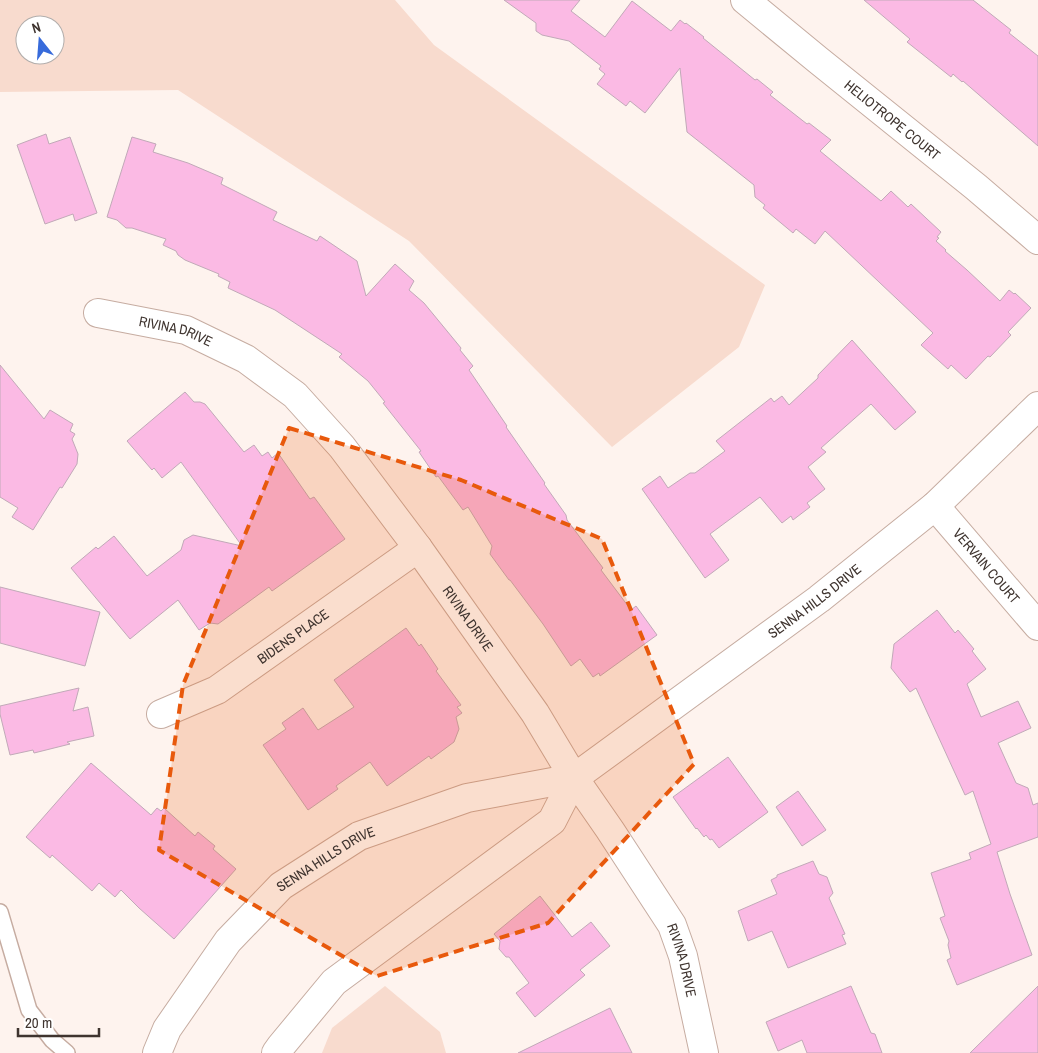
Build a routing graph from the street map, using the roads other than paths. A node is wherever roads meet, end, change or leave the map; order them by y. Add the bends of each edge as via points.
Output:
1 (745, 0) edge
2 (1038, 240) edge
3 (98, 313) dead end
4 (1038, 406) edge
5 (935, 506) junction
6 (418, 548) junction
7 (1038, 626) edge
8 (161, 714) dead end
9 (574, 778) junction
10 (0, 912) edge
11 (67, 1053) edge
12 (157, 1053) edge
13 (276, 1053) edge
14 (704, 1053) edge

1 - 2 street, HELIOTROPE COURT
3 - 6 street, RIVINA DRIVE via 186,330 246,359 295,395 342,447
4 - 5 street, SENNA HILLS DRIVE
5 - 7 street, VERVAIN COURT
5 - 9 street, SENNA HILLS DRIVE via 819,599
6 - 8 street, BIDENS PLACE via 217,690
6 - 9 street, RIVINA DRIVE via 535,713
9 - 12 street, SENNA HILLS DRIVE via 467,798 359,836 281,886 228,941 167,1029
9 - 13 street, SENNA HILLS DRIVE via 552,821 334,982
9 - 14 street, RIVINA DRIVE via 672,925 683,956
10 - 11 lane via 29,1010 52,1040

